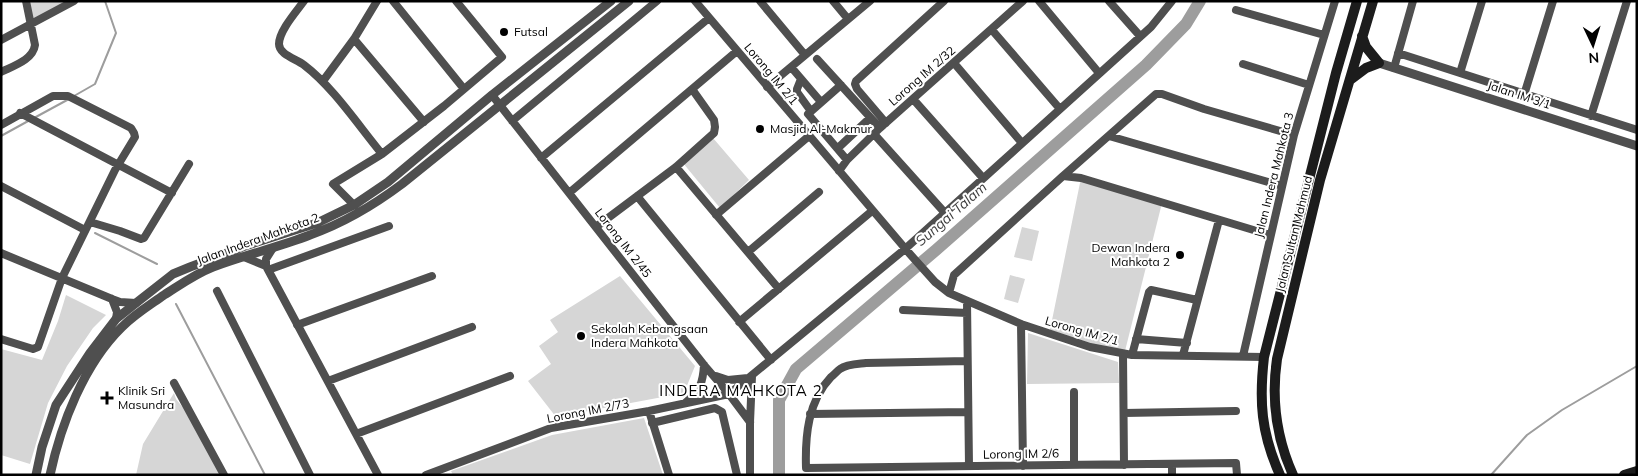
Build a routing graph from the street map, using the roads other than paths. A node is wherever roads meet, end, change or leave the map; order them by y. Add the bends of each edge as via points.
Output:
1 (26, 1) edge
2 (74, 1) edge
3 (304, 1) edge
4 (377, 1) edge
5 (393, 1) edge
6 (456, 1) edge
7 (611, 1) edge
8 (629, 1) edge
9 (658, 1) edge
10 (695, 1) edge
11 (760, 1) edge
12 (833, 1) edge
13 (870, 1) edge
14 (944, 1) edge
15 (1023, 1) edge
16 (1039, 1) edge
17 (1108, 1) edge
18 (1172, 1) edge
19 (1335, 1) edge
20 (1357, 1) edge
21 (1373, 1) edge
22 (1414, 1) edge
23 (1482, 1) edge
24 (1553, 1) edge
25 (1627, 1) edge
26 (1236, 10) dead end
27 (709, 18) junction
28 (848, 19) junction
29 (31, 24) junction
30 (992, 30) junction
31 (1324, 35) junction
32 (1140, 36) junction
33 (1362, 36) junction
34 (354, 39) junction
35 (1, 40) edge
36 (737, 52) junction
37 (1398, 53) junction
38 (805, 55) junction
39 (817, 59) dead end
40 (954, 63) junction
41 (1379, 63) junction
42 (1243, 64) dead end
43 (791, 67) junction
44 (1394, 68) junction
45 (1, 72) edge
46 (1099, 73) junction
47 (1460, 73) junction
48 (801, 79) junction
49 (322, 81) junction
50 (1348, 83) junction
51 (841, 85) junction
52 (1309, 85) junction
53 (767, 86) junction
54 (464, 89) junction
55 (692, 90) junction
56 (492, 95) junction
57 (1524, 95) junction
58 (913, 99) junction
59 (821, 102) junction
60 (500, 105) junction
61 (810, 110) junction
62 (1060, 110) junction
63 (21, 114) junction
64 (1591, 116) junction
65 (870, 118) junction
66 (512, 121) junction
67 (424, 122) junction
68 (1, 125) edge
69 (880, 128) junction
70 (1637, 130) edge
71 (1294, 135) junction
72 (809, 136) junction
73 (1109, 136) junction
74 (1022, 143) junction
75 (1637, 146) edge
76 (838, 148) junction
77 (382, 154) junction
78 (541, 158) junction
79 (847, 160) junction
80 (118, 164) junction
81 (188, 164) dead end
82 (676, 167) junction
83 (839, 171) junction
84 (1063, 176) junction
85 (983, 178) junction
86 (1, 186) edge
87 (1282, 186) junction
88 (819, 192) dead end
89 (172, 193) junction
90 (569, 193) junction
91 (637, 196) junction
92 (354, 205) junction
93 (872, 211) junction
94 (945, 213) junction
95 (716, 214) junction
96 (1219, 220) junction
97 (90, 222) junction
98 (389, 226) dead end
99 (596, 227) junction
100 (86, 230) junction
101 (1270, 235) junction
102 (273, 248) junction
103 (907, 251) junction
104 (748, 252) junction
105 (1, 253) edge
106 (244, 257) junction
107 (267, 268) junction
108 (432, 276) dead end
109 (62, 278) junction
110 (779, 289) junction
111 (217, 291) dead end
112 (949, 293) junction
113 (112, 299) junction
114 (1197, 300) junction
115 (967, 301) junction
116 (136, 303) junction
117 (903, 310) dead end
118 (967, 313) junction
119 (116, 319) junction
120 (739, 322) junction
121 (1021, 324) junction
122 (298, 325) junction
123 (472, 327) dead end
124 (1, 339) edge
125 (1136, 339) junction
126 (1187, 343) junction
127 (1123, 354) junction
128 (1132, 355) junction
129 (1184, 355) junction
130 (1243, 356) junction
131 (1264, 356) junction
132 (771, 360) junction
133 (967, 361) junction
134 (704, 364) junction
135 (713, 375) junction
136 (510, 376) dead end
137 (752, 376) junction
138 (328, 381) junction
139 (174, 383) dead end
140 (1074, 392) dead end
141 (729, 394) junction
142 (683, 404) junction
143 (649, 411) junction
144 (968, 412) junction
145 (1236, 412) dead end
146 (1124, 413) junction
147 (810, 414) junction
148 (750, 422) junction
149 (652, 423) junction
150 (356, 434) junction
151 (1124, 464) junction
152 (1172, 464) junction
153 (1074, 465) junction
154 (968, 466) junction
155 (1023, 466) junction
156 (1637, 471) edge
157 (36, 475) edge
158 (50, 475) edge
159 (224, 475) edge
160 (310, 475) edge
161 (378, 475) edge
162 (426, 475) edge
163 (669, 475) edge
164 (737, 475) edge
165 (750, 475) edge
166 (1172, 475) edge
167 (1237, 475) edge
168 (1280, 475) edge
169 (1293, 475) edge
170 (1624, 475) edge

1 - 29 street
2 - 29 street
3 - 49 street via 282,33 280,48
4 - 34 street
5 - 54 street
6 - 54 street via 502,57
7 - 56 street, Jalan Indera Mahkota 2
8 - 60 street, Jalan Indera Mahkota 2
9 - 66 street
10 - 27 street, Lorong IM 2/1
11 - 38 street
12 - 28 street
13 - 28 street
14 - 69 street via 856,81 857,90
15 - 30 street, Lorong IM 2/32
16 - 46 street
17 - 32 street
18 - 32 street via 1161,17
19 - 31 street, Jalan Indera Mahkota 3
20 - 131 main road, Jalan Sultan Mahmud
21 - 33 main road, Jalan Sultan Mahmud
22 - 37 street
23 - 47 street
24 - 57 street
25 - 64 street
26 - 31 street
27 - 36 street, Lorong IM 2/1
27 - 78 street
28 - 38 street
29 - 35 street
29 - 45 street via 34,52
30 - 40 street, Lorong IM 2/32
30 - 62 street
31 - 52 street, Jalan Indera Mahkota 3
32 - 46 street
33 - 41 main road
33 - 50 main road, Jalan Sultan Mahmud
34 - 49 street
34 - 67 street
36 - 53 street, Lorong IM 2/1
36 - 55 street
37 - 44 street
37 - 47 street
38 - 43 street
39 - 51 street
40 - 58 street, Lorong IM 2/32
40 - 74 street
41 - 44 street, Jalan IM 3/1
41 - 50 main road via 1359,72
42 - 52 street
43 - 48 street
43 - 53 street
44 - 75 street, Jalan IM 3/1
46 - 62 street
47 - 57 street
48 - 59 street
48 - 61 street via 797,92
49 - 77 street
50 - 169 main road, Jalan Sultan Mahmud via 1320,180 1277,359 1274,387 1276,424
51 - 59 street
51 - 65 street
52 - 71 street, Jalan Indera Mahkota 3
53 - 72 street, Lorong IM 2/1
54 - 67 street
55 - 82 street via 714,120 714,133
55 - 90 street
56 - 60 street, Lorong IM 2/45
56 - 92 street, Jalan Indera Mahkota 2 via 388,182
57 - 64 street
58 - 69 street, Lorong IM 2/32
58 - 85 street
59 - 61 street
60 - 66 street, Lorong IM 2/45
60 - 102 street, Jalan Indera Mahkota 2 via 378,201 311,235
61 - 76 street via 808,114
62 - 74 street
63 - 68 street
63 - 80 street
63 - 80 street via 52,96 72,98 131,128 134,136
64 - 70 street
65 - 69 street
65 - 76 street
66 - 78 street, Lorong IM 2/45
67 - 77 street
69 - 79 street, Lorong IM 2/32
69 - 94 street
71 - 73 street via 1162,94 1154,95
71 - 87 street, Jalan Indera Mahkota 3
72 - 83 street, Lorong IM 2/1
72 - 95 street
73 - 84 street
73 - 87 street
74 - 85 street
76 - 79 street
77 - 92 street via 333,184
78 - 90 street, Lorong IM 2/45
79 - 83 street, Lorong IM 2/32
80 - 89 street
80 - 97 street
81 - 89 street
82 - 91 street
82 - 95 street
83 - 93 street, Lorong IM 2/1
84 - 96 street via 1081,178
84 - 112 street via 954,275
85 - 94 street
86 - 100 street
87 - 101 street, Jalan Indera Mahkota 3
88 - 104 street
89 - 97 street via 144,238
90 - 99 street, Lorong IM 2/45
91 - 99 street
91 - 120 street
92 - 116 street, Jalan Indera Mahkota 2 via 317,223 173,274
93 - 103 street, Lorong IM 2/1
93 - 110 street
94 - 103 street
95 - 104 street
96 - 101 street
96 - 114 street
97 - 100 street
98 - 107 street
99 - 134 street, Lorong IM 2/45
100 - 109 street
101 - 130 street, Jalan Indera Mahkota 3
102 - 106 street, Jalan Indera Mahkota 2
102 - 107 street via 266,259
103 - 112 street, Lorong IM 2/1
103 - 132 street
104 - 110 street
105 - 109 street
106 - 107 street
106 - 158 street, Jalan Indera Mahkota 2 via 190,278 138,313 113,337 84,379 69,411
107 - 122 street
108 - 122 street
109 - 113 street
109 - 124 street via 38,347 33,349
110 - 120 street
111 - 160 street
112 - 115 street, Lorong IM 2/1
113 - 116 street
113 - 119 street
114 - 125 street via 1151,290
114 - 126 street
115 - 118 street
115 - 121 street, Lorong IM 2/1
116 - 119 street, Jalan Indera Mahkota 2
117 - 118 street
118 - 133 street
119 - 157 street, Jalan Indera Mahkota 2 via 56,406
120 - 132 street
121 - 127 street, Lorong IM 2/1 via 1090,347
121 - 155 street
122 - 138 street
123 - 138 street
125 - 126 street
125 - 128 street
126 - 129 street
127 - 128 street, Lorong IM 2/1
127 - 146 street
128 - 129 street, Lorong IM 2/1
129 - 130 street, Lorong IM 2/1
130 - 131 street, Lorong IM 2/1
131 - 168 main road, Jalan Sultan Mahmud via 1261,407 1270,452
132 - 137 street
133 - 144 street
133 - 147 street via 866,363 839,369 822,387
134 - 135 street, Lorong IM 2/45
134 - 142 street via 697,392
135 - 137 street via 728,380
135 - 141 street, Lorong IM 2/45
136 - 150 street
137 - 141 street
137 - 148 street
138 - 150 street
139 - 159 street
140 - 153 street
141 - 142 street, Lorong IM 2/73
141 - 148 street, Lorong IM 2/45
142 - 143 street, Lorong IM 2/73
143 - 149 street
143 - 162 street, Lorong IM 2/73 via 551,428
144 - 147 street
144 - 154 street
145 - 146 street
146 - 151 street
147 - 154 street, Lorong IM 2/6 via 806,468
148 - 165 street
149 - 163 street
149 - 164 street via 716,408 722,412
150 - 161 street
151 - 152 street, Lorong IM 2/6
151 - 153 street, Lorong IM 2/6
152 - 166 street
152 - 167 street, Lorong IM 2/6 via 1236,463
153 - 155 street, Lorong IM 2/6
154 - 155 street, Lorong IM 2/6
156 - 170 main road

